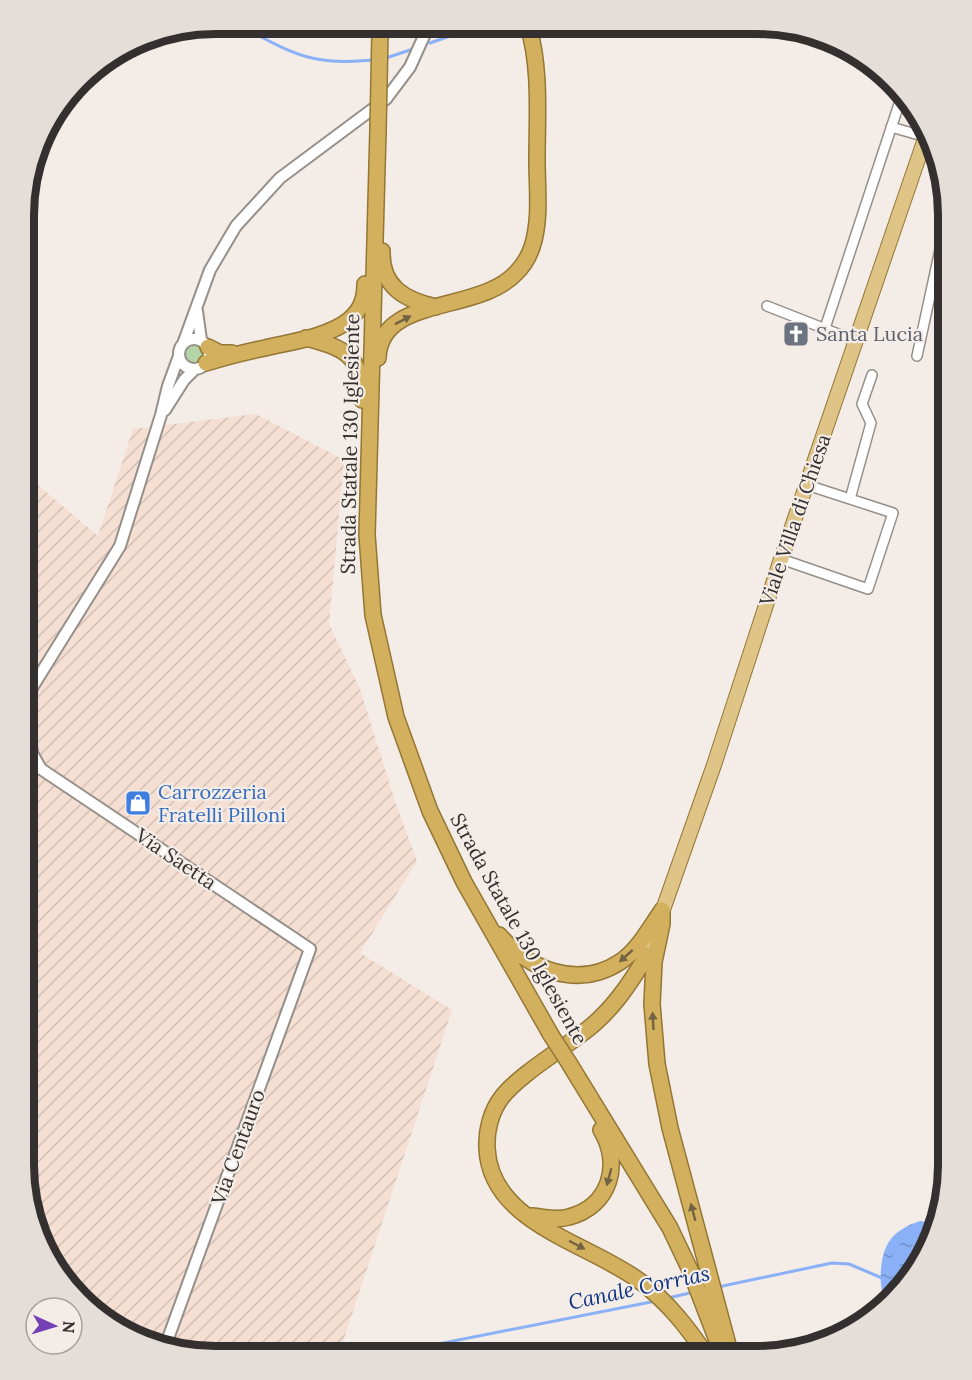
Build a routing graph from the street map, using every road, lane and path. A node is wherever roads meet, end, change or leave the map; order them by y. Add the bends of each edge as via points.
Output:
1 (530, 34) edge
2 (380, 35) edge
3 (425, 35) edge
4 (900, 105) edge
5 (891, 127) junction
6 (917, 132) edge
7 (923, 145) edge
8 (375, 189) junction
9 (938, 258) edge
10 (197, 306) junction
11 (767, 306) dead end
12 (436, 307) junction
13 (825, 328) junction
14 (306, 338) junction
15 (856, 341) junction
16 (183, 344) junction
17 (203, 355) junction
18 (179, 356) junction
19 (917, 356) dead end
20 (872, 375) dead end
21 (161, 415) junction
22 (368, 471) junction
23 (807, 485) junction
24 (850, 499) junction
25 (781, 560) junction
26 (34, 685) edge
27 (34, 759) edge
28 (34, 768) edge
29 (41, 769) junction
30 (662, 910) junction
31 (505, 948) junction
32 (310, 950) joint
33 (647, 955) joint
34 (570, 1064) junction
35 (526, 1216) junction
36 (708, 1295) junction
37 (168, 1339) edge
38 (700, 1346) edge
39 (721, 1346) edge
40 (727, 1346) edge

1 - 12 highway via 536,61 537,214 532,246 522,265 505,283 473,298
2 - 8 highway, Strada Statale 130 Iglesiente, bridge
3 - 10 street via 410,67 386,99 280,178 236,226 210,270
4 - 5 street
5 - 6 street
5 - 13 street
7 - 15 main road, Viale Villa di Chiesa
8 - 12 highway via 382,221 382,261 391,284 408,298
8 - 14 highway via 368,222 365,296 361,307 347,322
8 - 22 highway, Strada Statale 130 Iglesiente
9 - 19 street
10 - 16 street
10 - 17 street
11 - 13 street
22 -> 12 highway via 376,430 380,343 398,321
13 - 15 street
14 - 17 highway via 238,354
14 - 22 highway via 340,348 353,361 362,390
15 - 23 main road, Viale Villa di Chiesa
16 - 17 street via 191,339
16 - 18 street
17 - 18 street via 186,366
17 - 21 street
18 - 21 street
20 - 24 street via 862,404 871,423
21 - 26 street via 120,546
22 - 31 highway, Strada Statale 130 Iglesiente via 367,535 373,615 396,717 430,811 464,882
23 - 24 street
23 - 25 main road, Viale Villa di Chiesa
24 - 25 street via 893,513 868,589
25 - 30 main road, Viale Villa di Chiesa
27 - 29 street, Via Saetta
28 - 29 street, Via Saetta
29 - 32 street, Via Saetta
30 -> 31 highway via 641,941 620,962 582,975 564,974 530,963
30 - 33 main road, Viale Villa di Chiesa
36 -> 30 highway via 708,1268 657,1064 652,1004
31 - 34 highway, Strada Statale 130 Iglesiente, bridge
32 - 37 street, Via Centauro
33 - 35 highway via 621,996 587,1030 516,1083 492,1113 486,1144 491,1175 503,1194
34 -> 35 highway via 579,1094 609,1147 611,1173 605,1190 585,1211 558,1219
34 - 36 highway, Strada Statale 130 Iglesiente
35 -> 38 highway via 649,1288 668,1304
36 - 39 highway, Strada Statale 130 Iglesiente
36 - 40 highway

